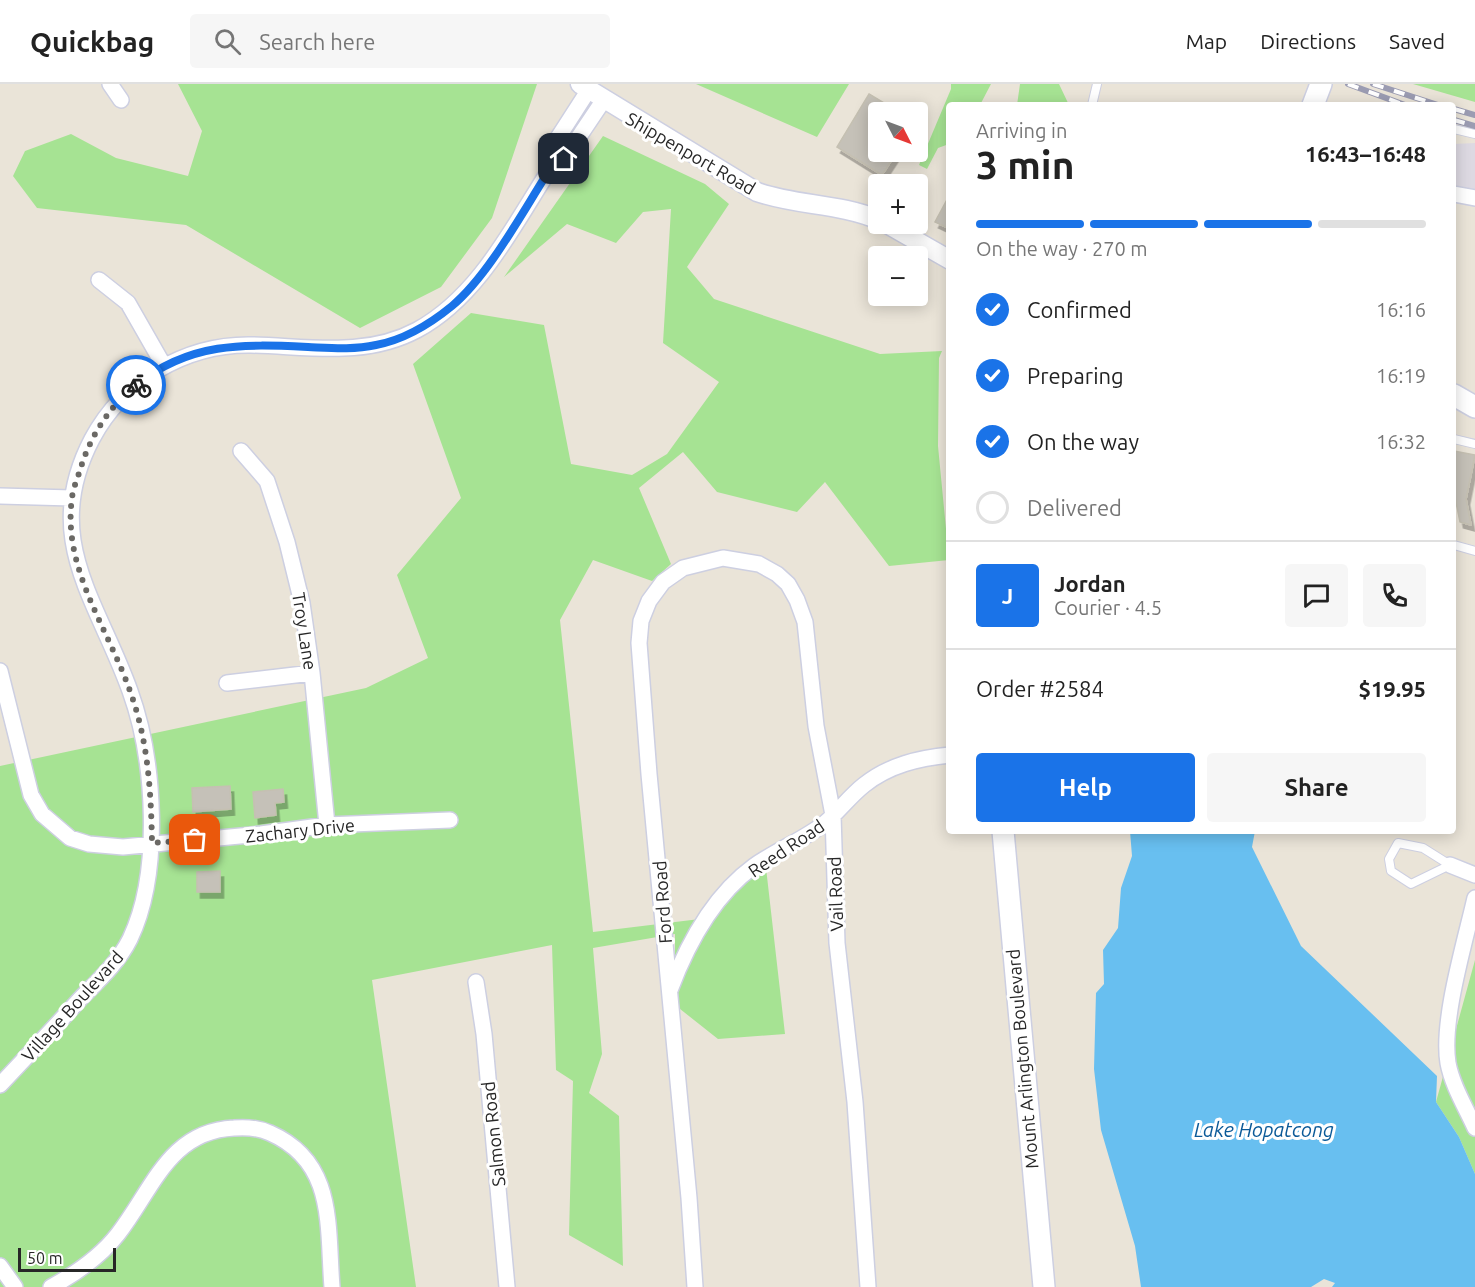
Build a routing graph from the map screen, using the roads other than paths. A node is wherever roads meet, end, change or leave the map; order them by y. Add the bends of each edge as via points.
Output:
1 (110, 84) edge
2 (1096, 84) edge
3 (1321, 84) edge
4 (590, 92) edge
5 (121, 100) dead end
6 (1093, 102) edge
7 (1314, 102) edge
8 (1456, 129) edge
9 (1475, 134) edge
10 (1456, 194) edge
11 (1475, 198) edge
12 (868, 216) edge
13 (904, 234) edge
14 (946, 258) edge
15 (99, 280) dead end
16 (164, 366) junction
17 (1456, 396) edge
18 (1475, 407) edge
19 (1456, 439) edge
20 (1475, 444) edge
21 (240, 452) dead end
22 (0, 496) edge
23 (72, 498) junction
24 (1456, 546) edge
25 (1475, 551) edge
26 (716, 559) joint
27 (0, 671) edge
28 (312, 673) junction
29 (227, 683) dead end
30 (946, 755) edge
31 (832, 815) junction
32 (450, 820) dead end
33 (327, 825) junction
34 (1003, 834) edge
35 (152, 843) junction
36 (1450, 865) junction
37 (1475, 875) edge
38 (1475, 898) edge
39 (476, 982) dead end
40 (669, 994) junction
41 (0, 1084) edge
42 (1475, 1128) edge
43 (0, 1266) edge
44 (15, 1287) edge
45 (51, 1287) edge
46 (332, 1287) edge
47 (507, 1287) edge
48 (695, 1287) edge
49 (868, 1287) edge
50 (1044, 1287) edge

1 - 5 street
2 - 6 lane
3 - 7 main road
4 - 12 street, Shippenport Road via 757,192 782,200 835,206
4 - 16 street, Village Boulevard via 564,159 552,166 464,295 438,317 415,331 377,345 352,349 230,346 196,353
8 - 9 lane
10 - 11 street
13 - 14 street
15 - 16 street via 128,303
16 - 23 street, Village Boulevard via 128,392 105,417 85,454
17 - 18 main road
19 - 20 lane
21 - 28 street, Troy Lane via 267,482 278,512 302,603
22 - 23 street
23 - 35 street, Village Boulevard via 73,544 80,573 130,691 145,748
24 - 25 lane
26 - 31 street, Vail Road via 759,564 788,584 798,600 805,622 816,726
26 - 40 street, Ford Road via 683,568 663,582 641,621 640,666
27 - 35 street, Zachary Drive via 24,774 35,804 46,819 61,833 89,844 123,848
28 - 29 street
28 - 33 street, Troy Lane
30 - 31 street, Reed Road via 926,757 887,770 863,785
31 - 40 street, Reed Road via 752,868 729,889 682,958
31 - 49 street, Vail Road via 837,943 855,1102
32 - 33 street, Zachary Drive
33 - 35 street, Zachary Drive
34 - 50 main road, Mount Arlington Boulevard
35 - 41 street, Village Boulevard via 140,912 129,940 113,965
36 - 36 lane via 1423,848 1398,843 1389,859 1391,871 1411,884
36 - 37 street
38 - 42 street via 1447,1039 1449,1065
39 - 47 street, Salmon Road
40 - 48 street, Ford Road
43 - 44 street
45 - 46 street via 75,1274 117,1235 172,1155 188,1141 225,1128 246,1127 264,1130 290,1143 319,1178 325,1195

